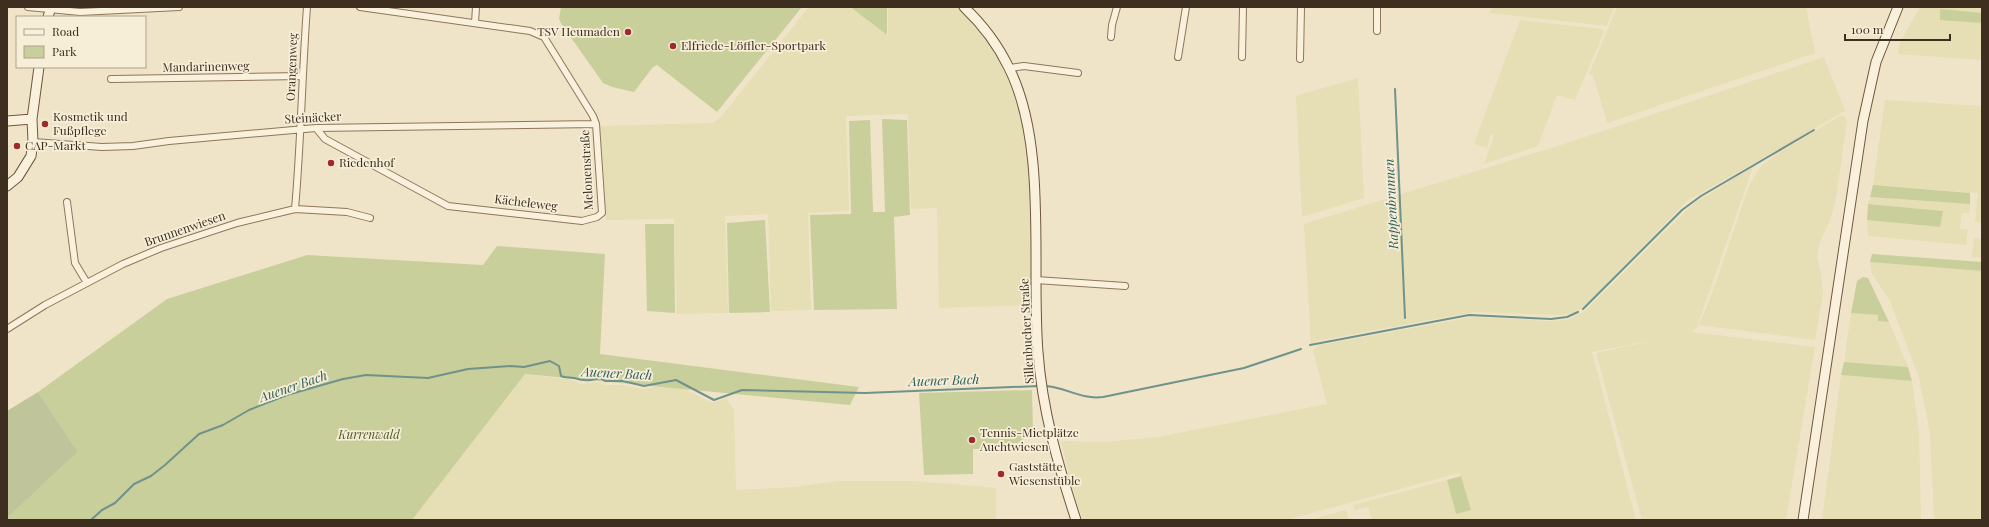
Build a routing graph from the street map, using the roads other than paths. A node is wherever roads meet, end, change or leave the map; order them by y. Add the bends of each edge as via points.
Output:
1 (28, 7) edge
2 (179, 7) edge
3 (306, 7) edge
4 (360, 7) edge
5 (476, 7) edge
6 (964, 7) edge
7 (1117, 7) edge
8 (1186, 7) edge
9 (1242, 7) edge
10 (1300, 7) edge
11 (1377, 7) edge
12 (1898, 7) edge
13 (409, 10) edge
14 (50, 11) edge
15 (475, 23) junction
16 (1377, 31) dead end
17 (1111, 37) dead end
18 (1178, 58) dead end
19 (1242, 58) dead end
20 (1300, 59) dead end
21 (39, 68) edge
22 (1010, 68) junction
23 (1078, 73) dead end
24 (302, 76) junction
25 (111, 79) dead end
26 (32, 118) junction
27 (7, 120) edge
28 (596, 124) junction
29 (316, 128) junction
30 (302, 129) junction
31 (33, 142) junction
32 (7, 186) edge
33 (67, 202) dead end
34 (295, 209) junction
35 (600, 216) joint
36 (370, 218) dead end
37 (1036, 280) junction
38 (86, 283) junction
39 (1125, 286) dead end
40 (7, 329) edge
41 (1076, 520) edge
42 (1803, 520) edge

1 - 14 street
2 - 14 street via 109,12
3 - 24 street, Orangenweg
4 - 13 street, Melonenstraße
5 - 15 street
6 - 22 street, Sillenbucher Straße via 990,35
7 - 17 street
8 - 18 street
9 - 19 street
10 - 20 street
11 - 16 street
12 - 42 street via 1876,62 1863,121
13 - 15 street, Melonenstraße
15 - 28 street, Melonenstraße via 530,31 544,37
21 - 26 street
22 - 23 street via 1024,66
22 - 37 street, Sillenbucher Straße via 1023,104 1033,168
24 - 25 street, Mandarinenweg
24 - 30 street, Orangenweg
26 - 27 street
26 - 31 street
28 - 29 street, Steinäcker
28 - 35 street, Melonenstraße via 602,212
29 - 30 street, Steinäcker
29 - 35 street, Kächeleweg via 325,139 448,206 582,221
30 - 31 street, Steinäcker via 133,146 102,147
30 - 34 street
31 - 32 street via 27,165
33 - 38 street via 75,263
34 - 36 street, Brunnenwiesen via 347,212
34 - 38 street, Brunnenwiesen via 237,223 161,248
37 - 39 street
37 - 41 street, Sillenbucher Straße via 1037,339 1042,385 1057,458
38 - 40 street, Brunnenwiesen via 45,304

